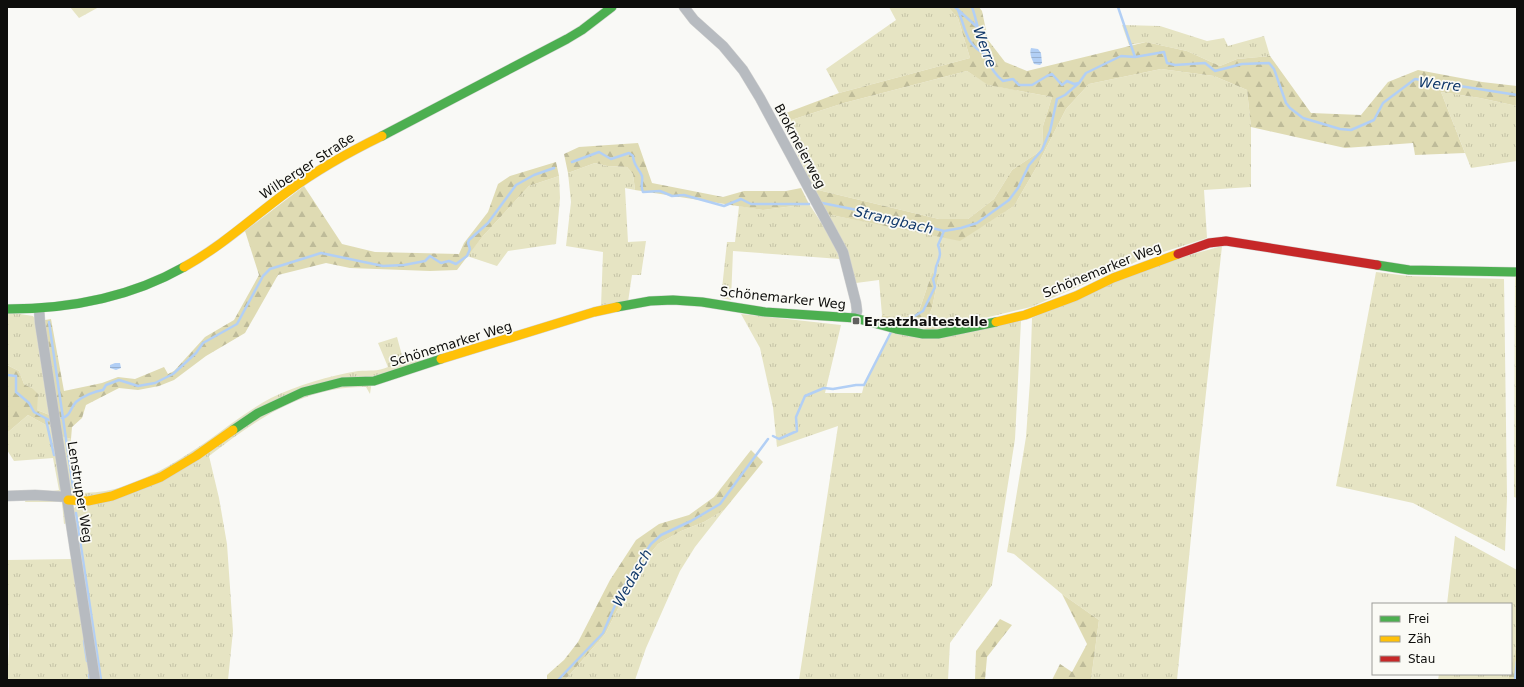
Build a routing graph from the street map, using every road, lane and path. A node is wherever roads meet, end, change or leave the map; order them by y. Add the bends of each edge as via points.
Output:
1 (612, 7) edge
2 (684, 7) edge
3 (1517, 272) edge
4 (7, 309) edge
5 (39, 309) junction
6 (855, 318) junction
7 (7, 496) edge
8 (68, 498) junction
9 (95, 680) edge

1 - 5 street, Wilberger Straße via 567,39 352,151 288,191 223,243 165,278 118,295
2 - 6 street, Brokmeierweg via 694,20 723,46 743,70 760,98 843,252 856,303
3 - 6 street, Schönemarker Weg via 1409,270 1226,241 1209,243 1146,265 1026,315 961,330 924,334
4 - 5 street, Wilberger Straße
5 - 8 street, Lenstruper Weg
6 - 8 street, Schönemarker Weg via 765,312 673,300 624,305 594,312 374,381 342,382 303,392 258,413 161,477 112,496 88,501
7 - 8 street
8 - 9 street, Lenstruper Weg

